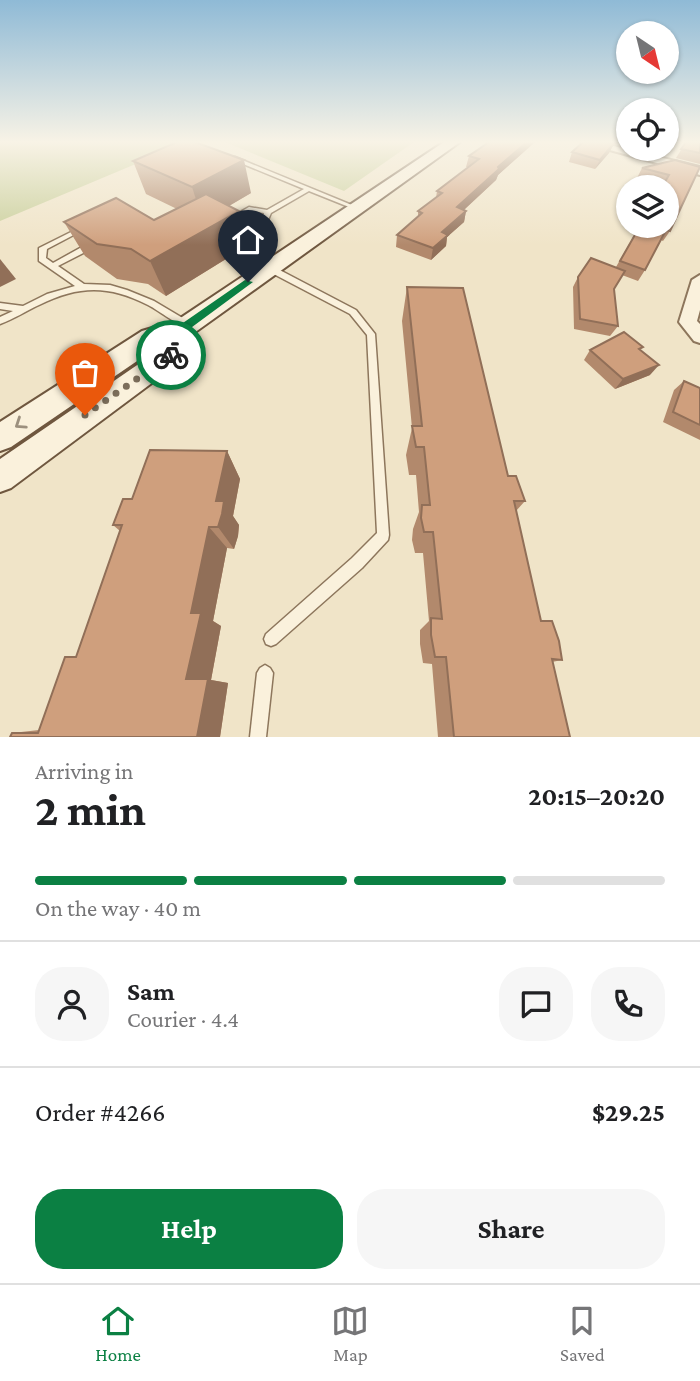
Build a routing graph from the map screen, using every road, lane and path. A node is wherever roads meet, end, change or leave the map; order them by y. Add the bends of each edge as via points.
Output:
1 (279, 176) edge
2 (402, 176) edge
3 (308, 188) junction
4 (356, 208) junction
5 (268, 212) dead end
6 (84, 228) edge
7 (98, 242) edge
8 (53, 266) junction
9 (269, 267) junction
10 (700, 281) edge
11 (82, 287) junction
12 (0, 306) edge
13 (25, 309) junction
14 (0, 321) edge
15 (186, 326) junction
16 (700, 336) edge
17 (0, 438) edge
18 (0, 477) edge
19 (271, 639) dead end
20 (265, 673) dead end
21 (258, 737) edge

1 - 3 lane
2 - 4 main road
3 - 4 lane
3 - 5 lane
4 - 9 main road
6 - 8 lane via 43,248 41,259
7 - 8 lane
8 - 11 lane
9 - 15 main road
9 - 19 lane via 353,312 371,334 383,535
10 - 16 street via 688,322
11 - 13 lane
11 - 15 lane via 144,299
12 - 13 lane
13 - 14 lane
15 -> 17 main road via 150,337
15 - 18 main road via 171,355
20 - 21 lane

